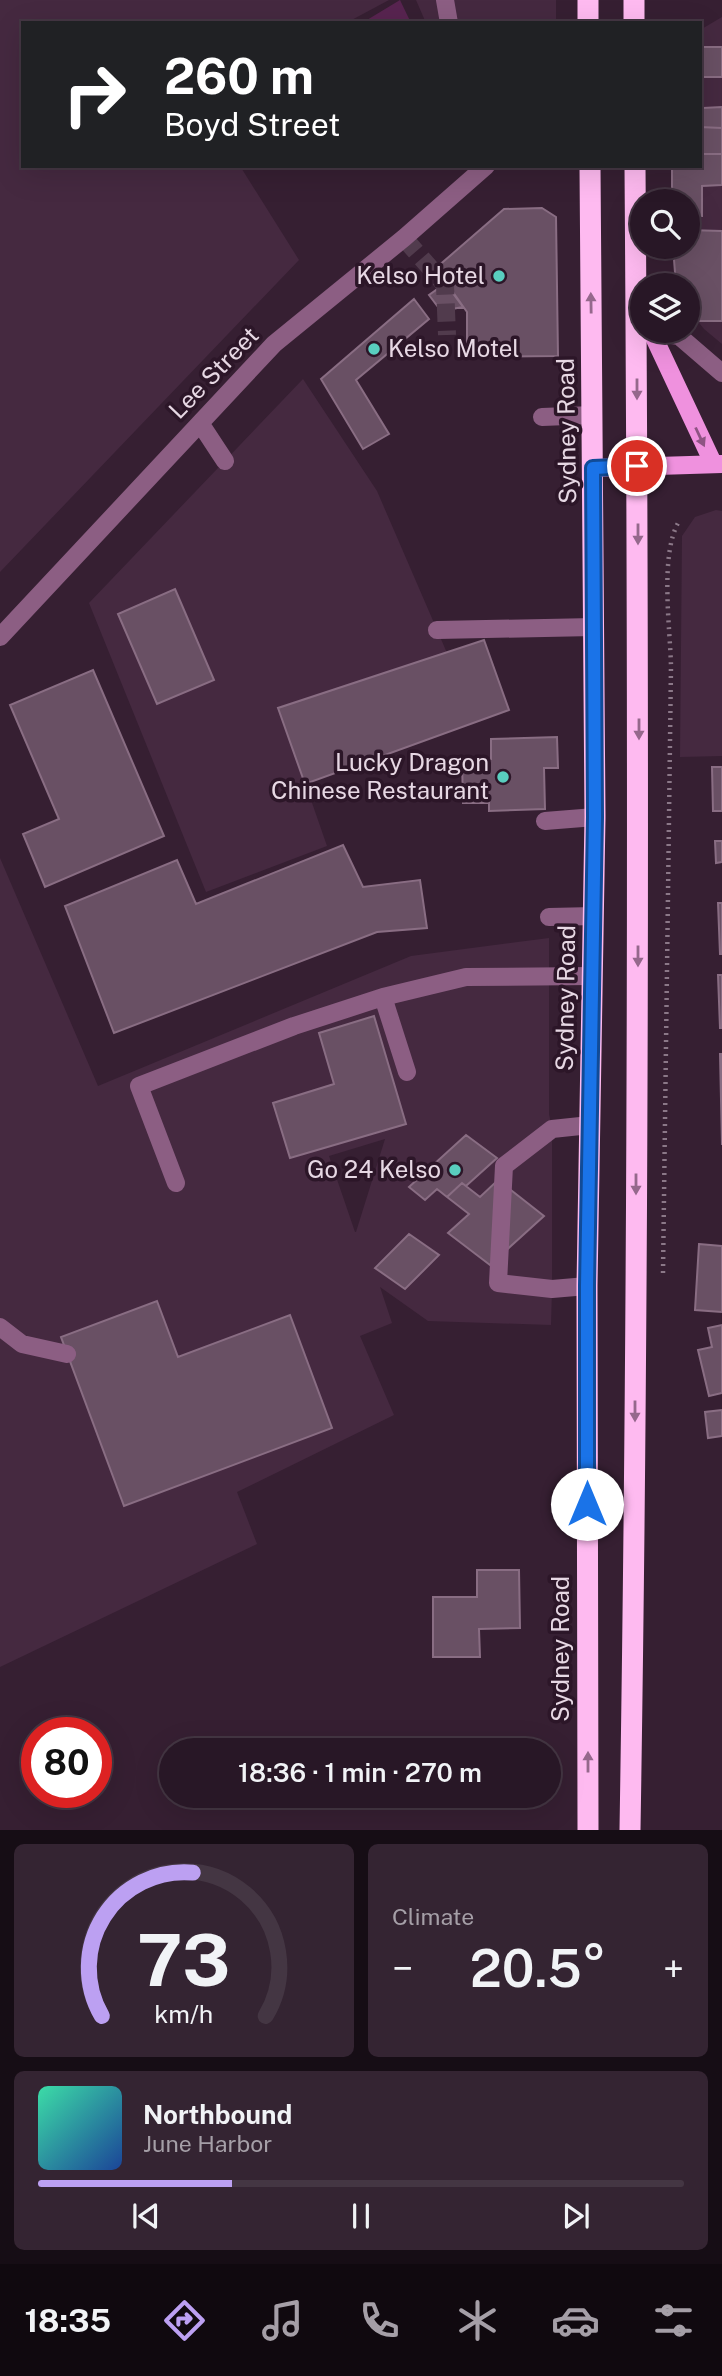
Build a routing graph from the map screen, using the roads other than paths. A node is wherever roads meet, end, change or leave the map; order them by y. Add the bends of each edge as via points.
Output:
1 (445, 0) edge
2 (588, 0) edge
3 (634, 0) edge
4 (449, 21) edge
5 (588, 21) edge
6 (634, 21) edge
7 (484, 168) edge
8 (590, 168) edge
9 (635, 168) edge
10 (638, 273) edge
11 (639, 343) edge
12 (657, 343) edge
13 (687, 343) edge
14 (722, 373) edge
15 (593, 415) junction
16 (542, 417) dead end
17 (200, 423) junction
18 (225, 461) dead end
19 (717, 463) edge
20 (637, 466) junction
21 (593, 468) junction
22 (594, 627) junction
23 (437, 630) dead end
24 (0, 637) edge
25 (595, 817) junction
26 (545, 821) dead end
27 (594, 916) junction
28 (549, 917) dead end
29 (593, 976) junction
30 (383, 997) junction
31 (407, 1072) dead end
32 (590, 1125) junction
33 (176, 1183) dead end
34 (587, 1286) junction
35 (0, 1327) edge
36 (67, 1354) dead end
37 (588, 1830) edge
38 (630, 1830) edge

1 - 4 street
2 - 5 highway
3 - 6 highway
7 - 17 street, Lee Street via 274,344
15 -> 8 highway, Sydney Road
9 - 10 highway
11 -> 20 highway
12 -> 19 main road
13 - 14 street
15 - 16 street
15 - 21 highway, Sydney Road
17 - 18 street
17 - 24 street, Lee Street
19 - 20 main road
20 - 21 main road
20 -> 38 highway
21 - 22 highway, Sydney Road
22 - 23 street
22 - 25 highway, Sydney Road
25 - 26 street
25 - 27 highway, Sydney Road
27 - 28 street
27 - 29 highway, Sydney Road
29 - 30 street via 466,977
29 - 32 highway, Sydney Road
30 - 31 street
30 - 33 street via 293,1026 139,1086
32 - 34 highway, Sydney Road
32 - 34 street via 552,1129 504,1166 498,1283 552,1289
37 -> 34 highway, Sydney Road
35 - 36 street via 22,1344

